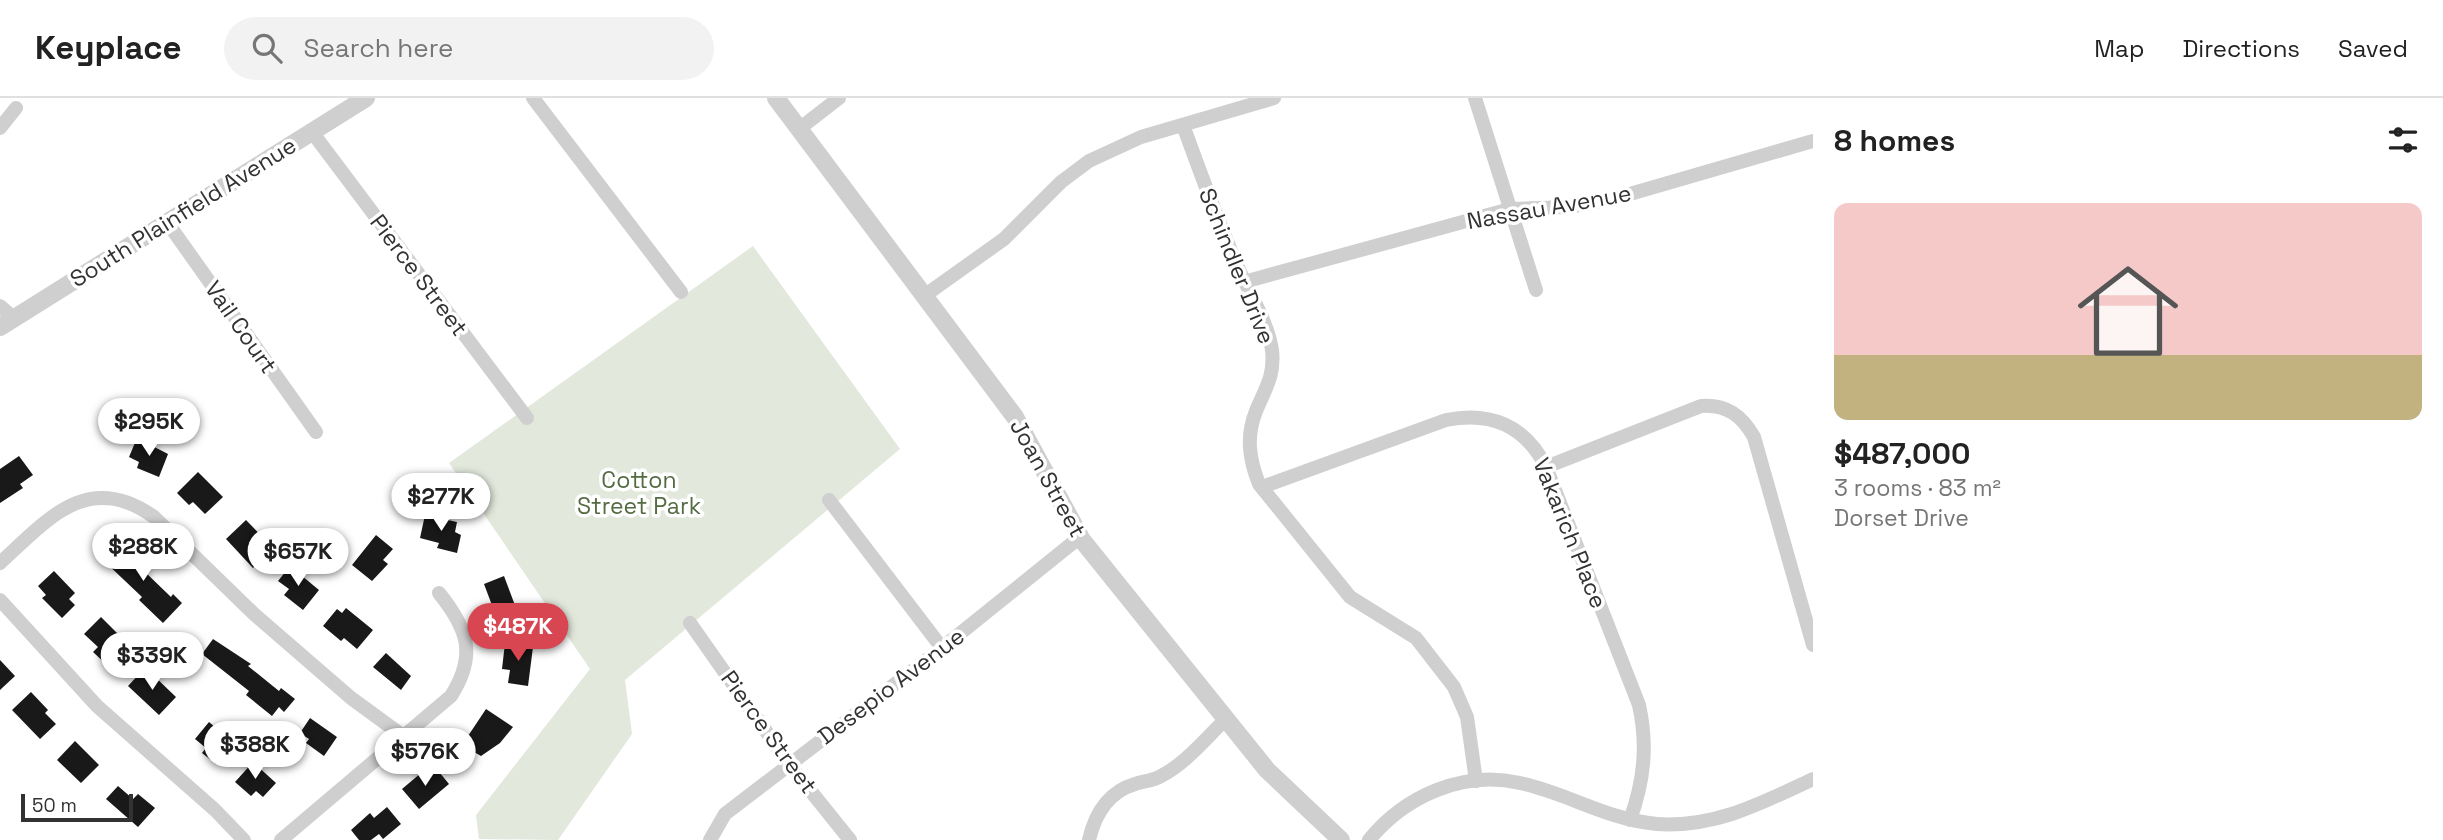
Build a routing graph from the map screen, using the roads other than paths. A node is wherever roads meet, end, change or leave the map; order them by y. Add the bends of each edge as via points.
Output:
1 (366, 98) edge
2 (533, 98) edge
3 (776, 98) edge
4 (839, 98) edge
5 (1274, 98) edge
6 (1475, 98) edge
7 (16, 108) dead end
8 (1182, 125) junction
9 (0, 128) edge
10 (799, 129) junction
11 (312, 132) junction
12 (1813, 141) edge
13 (1510, 209) junction
14 (167, 222) junction
15 (1244, 282) junction
16 (1536, 290) dead end
17 (681, 292) dead end
18 (924, 296) junction
19 (0, 306) edge
20 (7, 322) edge
21 (527, 418) dead end
22 (316, 432) dead end
23 (1546, 467) junction
24 (1262, 487) junction
25 (829, 500) dead end
26 (1080, 537) junction
27 (0, 563) edge
28 (439, 593) dead end
29 (0, 600) edge
30 (690, 623) dead end
31 (1813, 645) edge
32 (942, 648) junction
33 (1226, 719) junction
34 (403, 736) junction
35 (789, 764) junction
36 (1813, 779) edge
37 (1476, 780) junction
38 (1630, 820) junction
39 (244, 840) edge
40 (281, 840) edge
41 (710, 840) edge
42 (850, 840) edge
43 (1089, 840) edge
44 (1341, 840) edge
45 (1369, 840) edge

1 - 11 street, South Plainfield Avenue
2 - 17 street
3 - 10 street, Joan Street
4 - 10 street
5 - 8 street
6 - 13 street
7 - 9 street
8 - 15 street, Schindler Drive
8 - 18 street via 1141,137 1089,161 1004,239
10 - 18 street, Joan Street
11 - 14 street, South Plainfield Avenue
11 - 21 street, Pierce Street
12 - 13 street, Nassau Avenue via 1616,198 1569,207
13 - 15 street, Nassau Avenue
13 - 16 street
14 - 20 street, South Plainfield Avenue
14 - 22 street, Vail Court
15 - 24 street, Schindler Drive via 1272,350 1270,379 1249,442
18 - 26 street, Joan Street via 1015,417
19 - 20 street
23 - 24 street, Vakarich Place via 1536,449 1511,427 1495,420 1462,417
23 - 31 street via 1701,406 1735,413 1754,437
23 - 38 street, Vakarich Place via 1639,705 1645,759
24 - 37 street, Schindler Drive via 1350,597 1428,651 1463,704
25 - 32 street
26 - 32 street, Desepio Avenue
26 - 33 street, Joan Street
27 - 34 street via 49,518 76,501 108,497 140,506 254,614 351,698
28 - 34 street via 461,623 465,667 451,696
29 - 39 street via 97,706
30 - 35 street, Pierce Street
32 - 35 street, Desepio Avenue
33 - 43 street via 1160,777 1131,785 1110,798 1099,811
33 - 44 street, Joan Street via 1267,770
34 - 40 street
35 - 41 street, Desepio Avenue via 725,814
35 - 42 street, Pierce Street
36 - 38 street via 1719,819 1677,824
37 - 38 street via 1521,783
37 - 45 street via 1414,800

